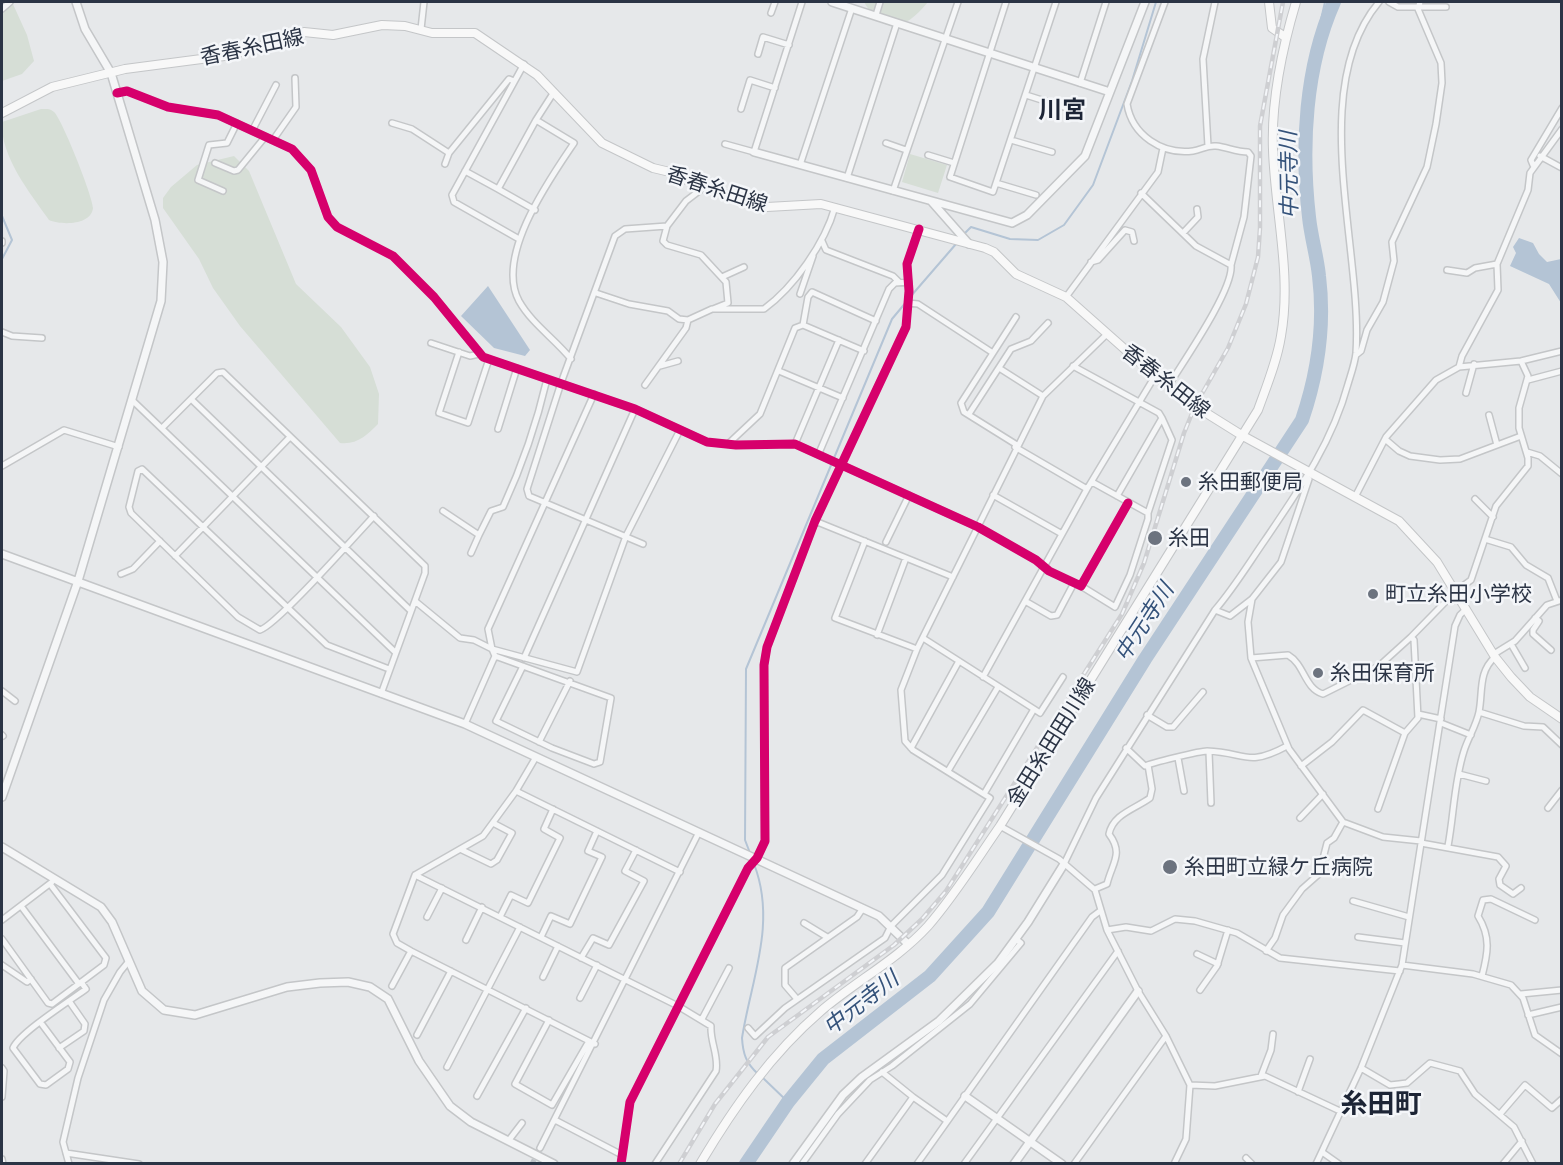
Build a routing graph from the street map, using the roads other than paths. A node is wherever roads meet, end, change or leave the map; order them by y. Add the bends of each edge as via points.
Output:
1 (10, 2) edge
2 (76, 2) edge
3 (424, 2) edge
4 (775, 2) edge
5 (802, 2) edge
6 (832, 2) edge
7 (880, 2) edge
8 (958, 2) edge
9 (1006, 2) edge
10 (1056, 2) edge
11 (1106, 2) edge
12 (1145, 2) edge
13 (1165, 2) edge
14 (1215, 2) edge
15 (1269, 2) edge
16 (1296, 2) edge
17 (1379, 2) edge
18 (1389, 2) edge
19 (1420, 2) edge
20 (1446, 7) dead end
21 (852, 8) junction
22 (2, 9) edge
23 (1418, 9) junction
24 (771, 13) dead end
25 (876, 15) junction
26 (897, 23) junction
27 (421, 29) junction
28 (1285, 38) junction
29 (944, 40) junction
30 (789, 45) junction
31 (988, 52) junction
32 (758, 54) dead end
33 (524, 64) junction
34 (1035, 69) junction
35 (111, 73) junction
36 (295, 78) dead end
37 (514, 81) junction
38 (1080, 83) junction
39 (276, 85) dead end
40 (775, 88) junction
41 (554, 92) junction
42 (1110, 92) junction
43 (117, 93) junction
44 (1026, 95) junction
45 (1067, 108) dead end
46 (1562, 108) edge
47 (741, 109) dead end
48 (2, 113) edge
49 (536, 120) junction
50 (237, 123) junction
51 (392, 123) dead end
52 (1562, 129) edge
53 (252, 130) junction
54 (265, 136) junction
55 (273, 140) junction
56 (1011, 140) junction
57 (886, 143) dead end
58 (725, 144) dead end
59 (1208, 146) junction
60 (1163, 148) junction
61 (906, 150) junction
62 (754, 152) junction
63 (1052, 152) dead end
64 (449, 153) junction
65 (928, 155) dead end
66 (1540, 156) junction
67 (215, 163) dead end
68 (954, 163) junction
69 (445, 164) dead end
70 (800, 165) junction
71 (1533, 165) junction
72 (1562, 168) edge
73 (465, 171) junction
74 (847, 178) junction
75 (996, 183) junction
76 (703, 188) junction
77 (498, 189) junction
78 (223, 191) dead end
79 (893, 191) junction
80 (1141, 194) junction
81 (1036, 195) dead end
82 (930, 201) junction
83 (835, 207) junction
84 (1197, 209) dead end
85 (535, 210) junction
86 (667, 226) junction
87 (919, 229) junction
88 (1183, 233) junction
89 (519, 239) junction
90 (822, 241) junction
91 (1134, 241) dead end
92 (969, 244) junction
93 (815, 248) junction
94 (1091, 262) junction
95 (1497, 264) junction
96 (1231, 265) junction
97 (744, 267) dead end
98 (1448, 270) dead end
99 (722, 277) junction
100 (899, 282) junction
101 (909, 282) junction
102 (596, 293) junction
103 (800, 294) dead end
104 (1066, 297) junction
105 (908, 303) junction
106 (712, 309) junction
107 (1016, 317) dead end
108 (688, 320) junction
109 (876, 321) junction
110 (1048, 323) dead end
111 (803, 325) junction
112 (2, 332) edge
113 (1107, 334) junction
114 (42, 338) dead end
115 (839, 340) junction
116 (431, 343) dead end
117 (864, 351) junction
118 (1562, 351) edge
119 (459, 352) junction
120 (993, 353) junction
121 (479, 354) junction
122 (1356, 355) junction
123 (489, 359) junction
124 (571, 359) junction
125 (678, 361) dead end
126 (1521, 361) junction
127 (1474, 364) junction
128 (1073, 366) junction
129 (658, 367) junction
130 (1459, 367) junction
131 (517, 368) junction
132 (999, 368) junction
133 (779, 371) junction
134 (1562, 371) edge
135 (1155, 376) junction
136 (547, 378) junction
137 (1528, 380) junction
138 (561, 383) junction
139 (645, 385) dead end
140 (1169, 385) junction
141 (818, 387) junction
142 (1466, 393) dead end
143 (594, 394) junction
144 (1043, 396) junction
145 (843, 398) junction
146 (192, 399) junction
147 (132, 400) junction
148 (1138, 402) junction
149 (635, 409) junction
150 (969, 414) junction
151 (1489, 415) dead end
152 (1162, 418) junction
153 (162, 428) junction
154 (498, 429) dead end
155 (680, 430) junction
156 (1521, 436) junction
157 (290, 437) junction
158 (1247, 438) junction
159 (1385, 439) junction
160 (728, 444) junction
161 (795, 444) junction
162 (1497, 445) junction
163 (1016, 446) junction
164 (119, 447) junction
165 (1527, 452) junction
166 (819, 453) junction
167 (840, 464) junction
168 (2, 466) edge
169 (262, 467) junction
170 (1308, 470) junction
171 (1562, 474) edge
172 (1092, 482) junction
173 (1087, 489) junction
174 (909, 495) junction
175 (993, 495) junction
176 (1116, 496) junction
177 (1355, 496) junction
178 (233, 497) junction
179 (1475, 499) dead end
180 (546, 503) junction
181 (1128, 503) junction
182 (443, 511) dead end
183 (1148, 513) junction
184 (374, 516) junction
185 (1493, 517) junction
186 (586, 520) junction
187 (815, 521) junction
188 (204, 527) junction
189 (978, 527) junction
190 (1062, 534) junction
191 (479, 535) junction
192 (627, 536) junction
193 (1485, 539) junction
194 (160, 541) junction
195 (865, 541) junction
196 (886, 542) dead end
197 (643, 544) dead end
198 (345, 546) junction
199 (471, 553) dead end
200 (2, 554) edge
201 (175, 556) junction
202 (906, 558) junction
203 (1044, 566) junction
204 (122, 574) dead end
205 (316, 577) junction
206 (953, 577) junction
207 (78, 581) junction
208 (1074, 583) junction
209 (1081, 586) junction
210 (1456, 591) junction
211 (1252, 599) junction
212 (1559, 600) edge
213 (415, 601) junction
214 (1025, 601) junction
215 (286, 607) junction
216 (1466, 609) junction
217 (411, 610) junction
218 (1215, 610) junction
219 (1536, 618) junction
220 (877, 635) junction
221 (1411, 637) junction
222 (923, 638) junction
223 (1511, 645) junction
224 (492, 649) junction
225 (917, 649) junction
226 (1551, 650) dead end
227 (395, 652) junction
228 (495, 656) junction
229 (1495, 656) junction
230 (524, 658) junction
231 (1251, 658) junction
232 (959, 661) junction
233 (523, 666) junction
234 (1525, 668) dead end
235 (389, 669) junction
236 (983, 677) junction
237 (1063, 677) dead end
238 (570, 681) junction
239 (998, 687) junction
240 (2, 691) edge
241 (1203, 692) dead end
242 (381, 694) junction
243 (15, 701) dead end
244 (1034, 709) junction
245 (1479, 712) junction
246 (1418, 714) junction
247 (1147, 715) junction
248 (1562, 720) edge
249 (1441, 721) junction
250 (465, 723) junction
251 (1405, 733) junction
252 (1471, 735) junction
253 (539, 742) junction
254 (1562, 745) edge
255 (1287, 746) junction
256 (911, 748) junction
257 (1126, 748) junction
258 (1209, 752) junction
259 (536, 757) junction
260 (1178, 758) junction
261 (1148, 765) junction
262 (1302, 766) junction
263 (948, 771) junction
264 (1459, 774) junction
265 (1486, 781) dead end
266 (1562, 790) edge
267 (516, 791) junction
268 (1184, 791) dead end
269 (984, 794) junction
270 (1323, 794) junction
271 (2, 797) edge
272 (1211, 803) dead end
273 (1548, 808) dead end
274 (553, 809) junction
275 (1378, 809) dead end
276 (1300, 818) dead end
277 (1343, 822) junction
278 (493, 823) junction
279 (1000, 826) junction
280 (597, 831) junction
281 (699, 832) junction
282 (1421, 842) junction
283 (1448, 846) junction
284 (2, 847) edge
285 (462, 850) junction
286 (636, 850) junction
287 (758, 858) junction
288 (1061, 861) junction
289 (680, 872) junction
290 (415, 875) junction
291 (53, 881) junction
292 (442, 888) junction
293 (1521, 888) dead end
294 (1095, 889) junction
295 (1353, 901) dead end
296 (21, 906) junction
297 (482, 907) junction
298 (863, 908) junction
299 (1100, 911) junction
300 (428, 917) dead end
301 (500, 917) junction
302 (1409, 917) junction
303 (2, 920) edge
304 (1535, 920) dead end
305 (804, 923) dead end
306 (891, 926) junction
307 (520, 927) junction
308 (1107, 930) junction
309 (1228, 930) junction
310 (541, 937) junction
311 (1358, 937) dead end
312 (827, 938) junction
313 (2, 939) edge
314 (1016, 939) junction
315 (466, 940) dead end
316 (908, 944) junction
317 (1405, 944) junction
318 (558, 946) junction
319 (411, 951) junction
320 (1118, 951) junction
321 (1266, 951) junction
322 (1197, 954) dead end
323 (581, 958) junction
324 (129, 961) junction
325 (1218, 964) junction
326 (2, 965) edge
327 (597, 965) junction
328 (729, 968) dead end
329 (1401, 968) junction
330 (451, 970) junction
331 (1482, 976) junction
332 (543, 977) dead end
333 (31, 979) junction
334 (624, 979) junction
335 (80, 983) junction
336 (392, 986) dead end
337 (487, 989) junction
338 (1200, 990) dead end
339 (1562, 990) edge
340 (1138, 991) junction
341 (1521, 994) junction
342 (579, 998) dead end
343 (797, 999) junction
344 (69, 1001) junction
345 (678, 1006) junction
346 (1562, 1007) edge
347 (526, 1008) junction
348 (1528, 1015) junction
349 (702, 1019) junction
350 (549, 1020) junction
351 (40, 1023) junction
352 (748, 1028) dead end
353 (1274, 1034) dead end
354 (417, 1035) dead end
355 (1166, 1036) junction
356 (75, 1037) junction
357 (592, 1042) junction
358 (88, 1045) junction
359 (59, 1048) junction
360 (1562, 1054) edge
361 (1311, 1059) dead end
362 (447, 1067) dead end
363 (2, 1068) edge
364 (1361, 1068) junction
365 (882, 1072) junction
366 (1261, 1076) junction
367 (1190, 1085) junction
368 (1298, 1092) junction
369 (477, 1096) dead end
370 (966, 1096) junction
371 (2, 1097) edge
372 (913, 1097) junction
373 (1562, 1099) edge
374 (1342, 1112) junction
375 (1500, 1114) junction
376 (996, 1118) junction
377 (555, 1120) junction
378 (947, 1121) junction
379 (522, 1123) dead end
380 (509, 1140) junction
381 (1030, 1141) junction
382 (1522, 1141) junction
383 (540, 1148) tunnel mouth
384 (1322, 1152) junction
385 (66, 1153) junction
386 (622, 1155) junction
387 (1246, 1158) dead end
388 (2, 1159) edge
389 (3, 1164) edge
390 (69, 1164) edge
391 (139, 1164) edge
392 (554, 1164) edge
393 (621, 1164) edge
394 (655, 1164) edge
395 (700, 1164) edge
396 (793, 1164) edge
397 (802, 1164) edge
398 (865, 1164) edge
399 (917, 1164) edge
400 (964, 1164) edge
401 (1014, 1164) edge
402 (1062, 1164) edge
403 (1074, 1164) edge
404 (1174, 1164) edge
405 (1252, 1164) edge
406 (1316, 1164) edge
407 (1339, 1164) edge
408 (1503, 1164) edge
409 (1533, 1164) edge

1 - 22 street
2 - 35 street via 85,29
3 - 27 street
4 - 24 street
5 - 30 street
6 - 21 street
7 - 25 street
8 - 29 street
9 - 31 street
10 - 34 street
11 - 38 street
12 - 42 street
13 - 60 street via 1127,104 1140,133
14 - 59 street via 1203,59
15 - 28 main road via 1272,28
16 - 28 main road, 金田糸田田川線
17 - 122 street via 1361,28 1345,82 1341,164 1354,280
18 - 23 street
19 - 23 street
20 - 23 street
21 - 25 street
21 - 70 street
23 - 122 street via 1441,63 1436,124 1427,167 1392,242 1394,261 1383,302
25 - 26 street
26 - 29 street
26 - 74 street
27 - 33 main road, 香春糸田線 via 432,33 475,33
27 - 35 main road, 香春糸田線 via 382,25 333,35 304,32 232,55
28 - 158 main road, 金田糸田田川線 via 1273,148 1285,296 1272,373
29 - 31 street
29 - 61 street
30 - 32 street via 763,37
30 - 40 street
31 - 34 street
31 - 68 street
33 - 37 street
33 - 41 main road, 香春糸田線
34 - 38 street
34 - 44 street
35 - 43 street
35 - 48 main road, 香春糸田線 via 52,87
36 - 55 street via 296,107
37 - 64 street via 509,80
37 - 73 street
38 - 42 street
39 - 53 street
40 - 47 street via 750,80
40 - 62 street
41 - 49 street
41 - 76 main road, 香春糸田線 via 602,143
42 - 82 street via 1085,156 1027,215 1012,223
43 - 50 street via 127,91 168,107 218,115
43 - 147 street via 155,220 163,262 161,301
44 - 45 street
44 - 56 street
46 - 71 street via 1531,160
49 - 77 street
49 - 85 street via 574,143
50 - 53 street
50 - 78 street via 227,142 209,145 198,180
51 - 64 street via 412,129
52 - 66 street
53 - 54 street
54 - 55 street
54 - 67 street via 238,170
55 - 121 street via 291,149 308,165 328,217 337,227 393,256 434,297
56 - 63 street
56 - 75 street
57 - 61 street
58 - 62 street
59 - 60 street via 1189,151
59 - 96 street via 1248,152 1251,156 1244,217
60 - 80 street via 1158,172
61 - 79 street
62 - 70 street
64 - 69 street
65 - 68 street
66 - 71 street
66 - 72 street
68 - 75 street via 950,177 993,192
70 - 74 street
71 - 95 street via 1522,208
73 - 77 street
73 - 89 street via 452,195 454,202
74 - 79 street
75 - 81 street
76 - 83 main road, 香春糸田線 via 767,207
76 - 86 street via 686,201
77 - 85 street
79 - 82 street
80 - 88 street
80 - 94 street
82 - 92 street
83 - 87 main road, 香春糸田線
83 - 90 street
84 - 88 street via 1198,217
85 - 89 street
86 - 99 street via 663,241 667,245 701,255
86 - 102 street via 625,229 615,236
87 - 92 main road, 香春糸田線
87 - 101 street via 907,264
88 - 96 street via 1209,255
89 - 124 street via 514,286 519,301
90 - 93 street
90 - 100 street via 826,250 893,276
91 - 94 street via 1132,232 1125,230 1098,260
92 - 104 main road, 香春糸田線 via 994,252 1016,274
93 - 103 street
93 - 106 street via 805,266 764,309
94 - 104 street
95 - 98 street via 1467,273
95 - 130 street via 1498,290
96 - 140 street via 1232,272 1219,301
97 - 99 street
99 - 106 street via 728,303
100 - 101 street
100 - 109 street via 889,289
101 - 105 street
102 - 108 street via 668,311 679,320
102 - 124 street
104 - 113 main road, 香春糸田線
105 - 120 street via 918,304
105 - 167 street via 906,327
106 - 108 street
107 - 120 street
108 - 129 street
109 - 111 street via 812,292
109 - 117 street
110 - 132 street via 1031,341 1011,349
111 - 115 street
111 - 133 street via 795,328
112 - 114 street
113 - 128 street
113 - 135 main road, 香春糸田線
115 - 117 street
115 - 141 street
116 - 119 street
117 - 145 street
118 - 126 street
119 - 121 street
119 - 123 street via 439,413 468,423
120 - 150 street via 961,403
121 - 123 street
122 - 170 street via 1341,411
123 - 131 street
124 - 138 street
125 - 129 street
126 - 127 street
126 - 137 street
127 - 130 street
127 - 142 street
128 - 144 street
128 - 148 street
129 - 139 street
130 - 159 street via 1425,389
131 - 136 street
131 - 154 street
132 - 144 street
132 - 150 street
133 - 141 street
133 - 160 street via 760,414
134 - 137 street
135 - 140 main road, 香春糸田線
135 - 148 street
136 - 138 street
136 - 191 street via 536,425 505,504 491,511
137 - 156 street via 1519,408
138 - 143 street
138 - 180 street via 527,489 530,496
140 - 158 main road, 香春糸田線
141 - 145 street
141 - 161 street
143 - 149 street
143 - 180 street
144 - 163 street
145 - 166 street
146 - 153 street
146 - 157 street via 217,373 224,372
146 - 169 street
147 - 153 street
147 - 164 street
148 - 152 street
148 - 172 street
149 - 155 street
149 - 186 street
150 - 163 street
151 - 162 street
152 - 176 street
152 - 183 street via 1172,440
153 - 178 street
155 - 160 street via 707,442
155 - 192 street
156 - 162 street
156 - 165 street
157 - 169 street
157 - 184 street
158 - 170 main road, 香春糸田線
158 - 279 main road, 金田糸田田川線
159 - 162 street via 1405,454 1440,460 1460,459
159 - 177 street
160 - 161 street
161 - 166 street
163 - 173 street
163 - 175 street
164 - 168 street via 64,430
164 - 207 street
165 - 171 street via 1540,456
165 - 185 street via 1528,466 1500,498
166 - 167 street
167 - 174 street
167 - 187 street
169 - 178 street
169 - 198 street
170 - 177 main road, 香春糸田線
170 - 211 street via 1281,562
170 - 218 street
172 - 173 street
172 - 176 street
173 - 190 street
174 - 189 street
174 - 196 street
175 - 189 street
175 - 190 street
176 - 181 street
177 - 210 main road, 香春糸田線 via 1399,521 1437,562
178 - 188 street
178 - 205 street
179 - 185 street
180 - 186 street
180 - 224 street via 488,629
181 - 183 street
181 - 209 street
182 - 191 street
183 - 209 street via 1130,575 1115,607
184 - 198 street
184 - 213 street via 425,566
185 - 193 street
186 - 192 street
186 - 230 street
187 - 195 street
187 - 287 street via 767,646 765,841
188 - 194 street via 142,469 138,471 129,507
188 - 201 street
188 - 215 street
189 - 203 street
189 - 206 street
190 - 203 street
191 - 199 street
192 - 197 street
192 - 230 street via 577,672
193 - 210 street via 1471,580
193 - 212 street via 1511,547 1526,565 1548,578
194 - 201 street
194 - 204 street via 133,569
195 - 202 street
195 - 220 street via 835,618
198 - 205 street
198 - 217 street
200 - 207 street
201 - 215 street via 238,616 260,630
202 - 206 street
202 - 220 street
203 - 208 street
203 - 214 street
205 - 215 street
205 - 227 street
206 - 222 street
207 - 242 street
207 - 271 street
208 - 209 street
208 - 214 street via 1057,615 1051,616
210 - 216 main road, 香春糸田線
210 - 221 street
211 - 218 street via 1230,616
211 - 231 street via 1248,622
212 - 219 street via 1547,605
213 - 217 street
213 - 224 street via 460,638
214 - 236 street
215 - 235 street via 327,645
216 - 229 main road, 香春糸田線
216 - 249 street via 1455,626
217 - 227 street
218 - 247 street
219 - 223 street
219 - 226 street via 1539,621 1533,634
220 - 225 street
221 - 231 street via 1379,666 1323,694 1311,688 1297,663 1288,656
221 - 246 street
222 - 225 street
222 - 232 street
223 - 229 street
223 - 234 street
224 - 228 street
224 - 230 street
225 - 256 street via 901,690 905,741
227 - 235 street
228 - 233 street
228 - 250 street
229 - 245 street via 1484,674
229 - 248 main road, 香春糸田線 via 1530,697
231 - 255 street
232 - 236 street
232 - 256 street
233 - 238 street
233 - 253 street via 496,721
235 - 242 street
236 - 239 street
237 - 244 street via 1040,713
238 - 253 street
238 - 253 street via 611,698 600,762 594,764
239 - 244 street
239 - 263 street
240 - 243 street
241 - 247 street via 1173,727
242 - 250 street
244 - 269 street
245 - 252 street
245 - 254 street via 1524,726 1543,727
246 - 249 street
246 - 251 street
247 - 257 street
249 - 252 street
249 - 282 street
250 - 259 street
251 - 262 street via 1364,710
251 - 275 street
252 - 264 street
255 - 258 street via 1260,758
255 - 262 street
256 - 263 street
257 - 261 street
257 - 288 street
258 - 260 street
258 - 272 street
259 - 267 street
259 - 281 street
260 - 261 street
260 - 268 street
261 - 294 street via 1150,798 1121,815 1111,827 1109,834 1118,849 1116,858 1107,884
262 - 270 street
263 - 269 street
264 - 265 street
264 - 283 street
266 - 273 street
267 - 274 street
267 - 278 street
269 - 306 street via 990,798 942,875
270 - 276 street
270 - 277 street
274 - 280 street
274 - 301 street via 544,829 560,838 528,903 511,895
277 - 282 street via 1383,837
277 - 321 street via 1327,843 1319,874 1283,915
278 - 285 street via 483,836
278 - 285 street via 512,833 497,860 491,864
279 - 288 street
279 - 316 main road, 金田糸田田川線 via 947,901
280 - 286 street
280 - 310 street via 588,851 602,857 570,924 551,916
281 - 287 street
281 - 289 street
282 - 283 street
282 - 302 street
283 - 293 street via 1498,857 1506,866 1500,885 1513,894
284 - 291 street
285 - 290 street
286 - 289 street
286 - 323 street via 626,871 644,880 609,945 593,938
287 - 298 street
287 - 345 street via 748,868
288 - 294 street
288 - 314 street
289 - 334 street
290 - 292 street
290 - 319 street via 393,934 397,943
291 - 296 street
291 - 324 street via 101,907
291 - 335 street via 106,958 104,965
292 - 297 street
292 - 300 street
294 - 299 street
295 - 302 street
296 - 303 street
296 - 335 street
297 - 301 street
297 - 315 street
298 - 306 street
298 - 312 street
299 - 308 street
299 - 370 street
301 - 307 street
302 - 317 street
304 - 331 street via 1491,899 1483,900 1478,916 1489,945
305 - 312 street
306 - 316 street
306 - 343 street via 885,938
307 - 310 street
307 - 337 street
308 - 309 street via 1126,927 1151,931 1175,919
308 - 320 street
309 - 321 street
309 - 325 street
310 - 318 street
311 - 317 street
312 - 343 street via 785,968 785,985
313 - 333 street
314 - 365 street via 1021,943 1015,953 970,1004
314 - 396 street via 956,1005 843,1095
316 - 395 main road, 金田糸田田川線 via 824,1008 780,1050 756,1078
317 - 329 street
318 - 323 street
318 - 332 street
319 - 330 street
319 - 336 street
320 - 340 street
320 - 376 street
321 - 329 street via 1294,961
322 - 325 street
323 - 327 street
324 - 358 street via 105,1000
324 - 380 street via 134,977 152,1002 182,1015 195,1015 287,987 348,981 370,987 388,999 419,1061 450,1106 471,1122
325 - 338 street
326 - 333 street via 27,982
327 - 334 street
327 - 342 street
328 - 349 street
329 - 331 street
329 - 364 street
330 - 337 street
330 - 354 street
331 - 341 street via 1511,985
333 - 335 street via 52,1004
334 - 345 street
334 - 357 street
335 - 344 street via 86,989
337 - 347 street
337 - 362 street
339 - 341 street
340 - 355 street
340 - 381 street
341 - 348 street
343 - 352 street via 755,1036
344 - 351 street
344 - 356 street via 86,1024
345 - 349 street
345 - 386 street via 630,1102
346 - 348 street
347 - 350 street
347 - 369 street
348 - 360 street via 1535,1035
349 - 394 street via 711,1026 716,1071
350 - 357 street
350 - 357 street via 515,1084 552,1105
351 - 359 street
351 - 359 street via 15,1041 13,1048 40,1084 46,1085 68,1069 70,1062
353 - 366 street
355 - 367 street
355 - 403 street
356 - 358 street
356 - 359 street
357 - 377 street
358 - 385 street via 63,1142
361 - 368 street
363 - 371 street
364 - 374 street
364 - 375 street via 1390,1085 1407,1083 1430,1063 1460,1071 1475,1094
365 - 372 street
365 - 397 street via 838,1114
366 - 367 street via 1215,1086
366 - 368 street
367 - 404 street via 1186,1139
368 - 374 street
370 - 376 street
370 - 378 street
372 - 378 street
372 - 398 street
373 - 375 street via 1552,1108 1526,1085
374 - 384 street
375 - 382 street
376 - 381 street
376 - 400 street
377 - 383 street
377 - 386 street
378 - 399 street
379 - 380 street
380 - 392 street
381 - 401 street
381 - 402 street
382 - 408 street
382 - 409 street
384 - 406 street
384 - 407 street
385 - 390 street
385 - 391 street
386 - 393 street
387 - 405 street
388 - 389 street

